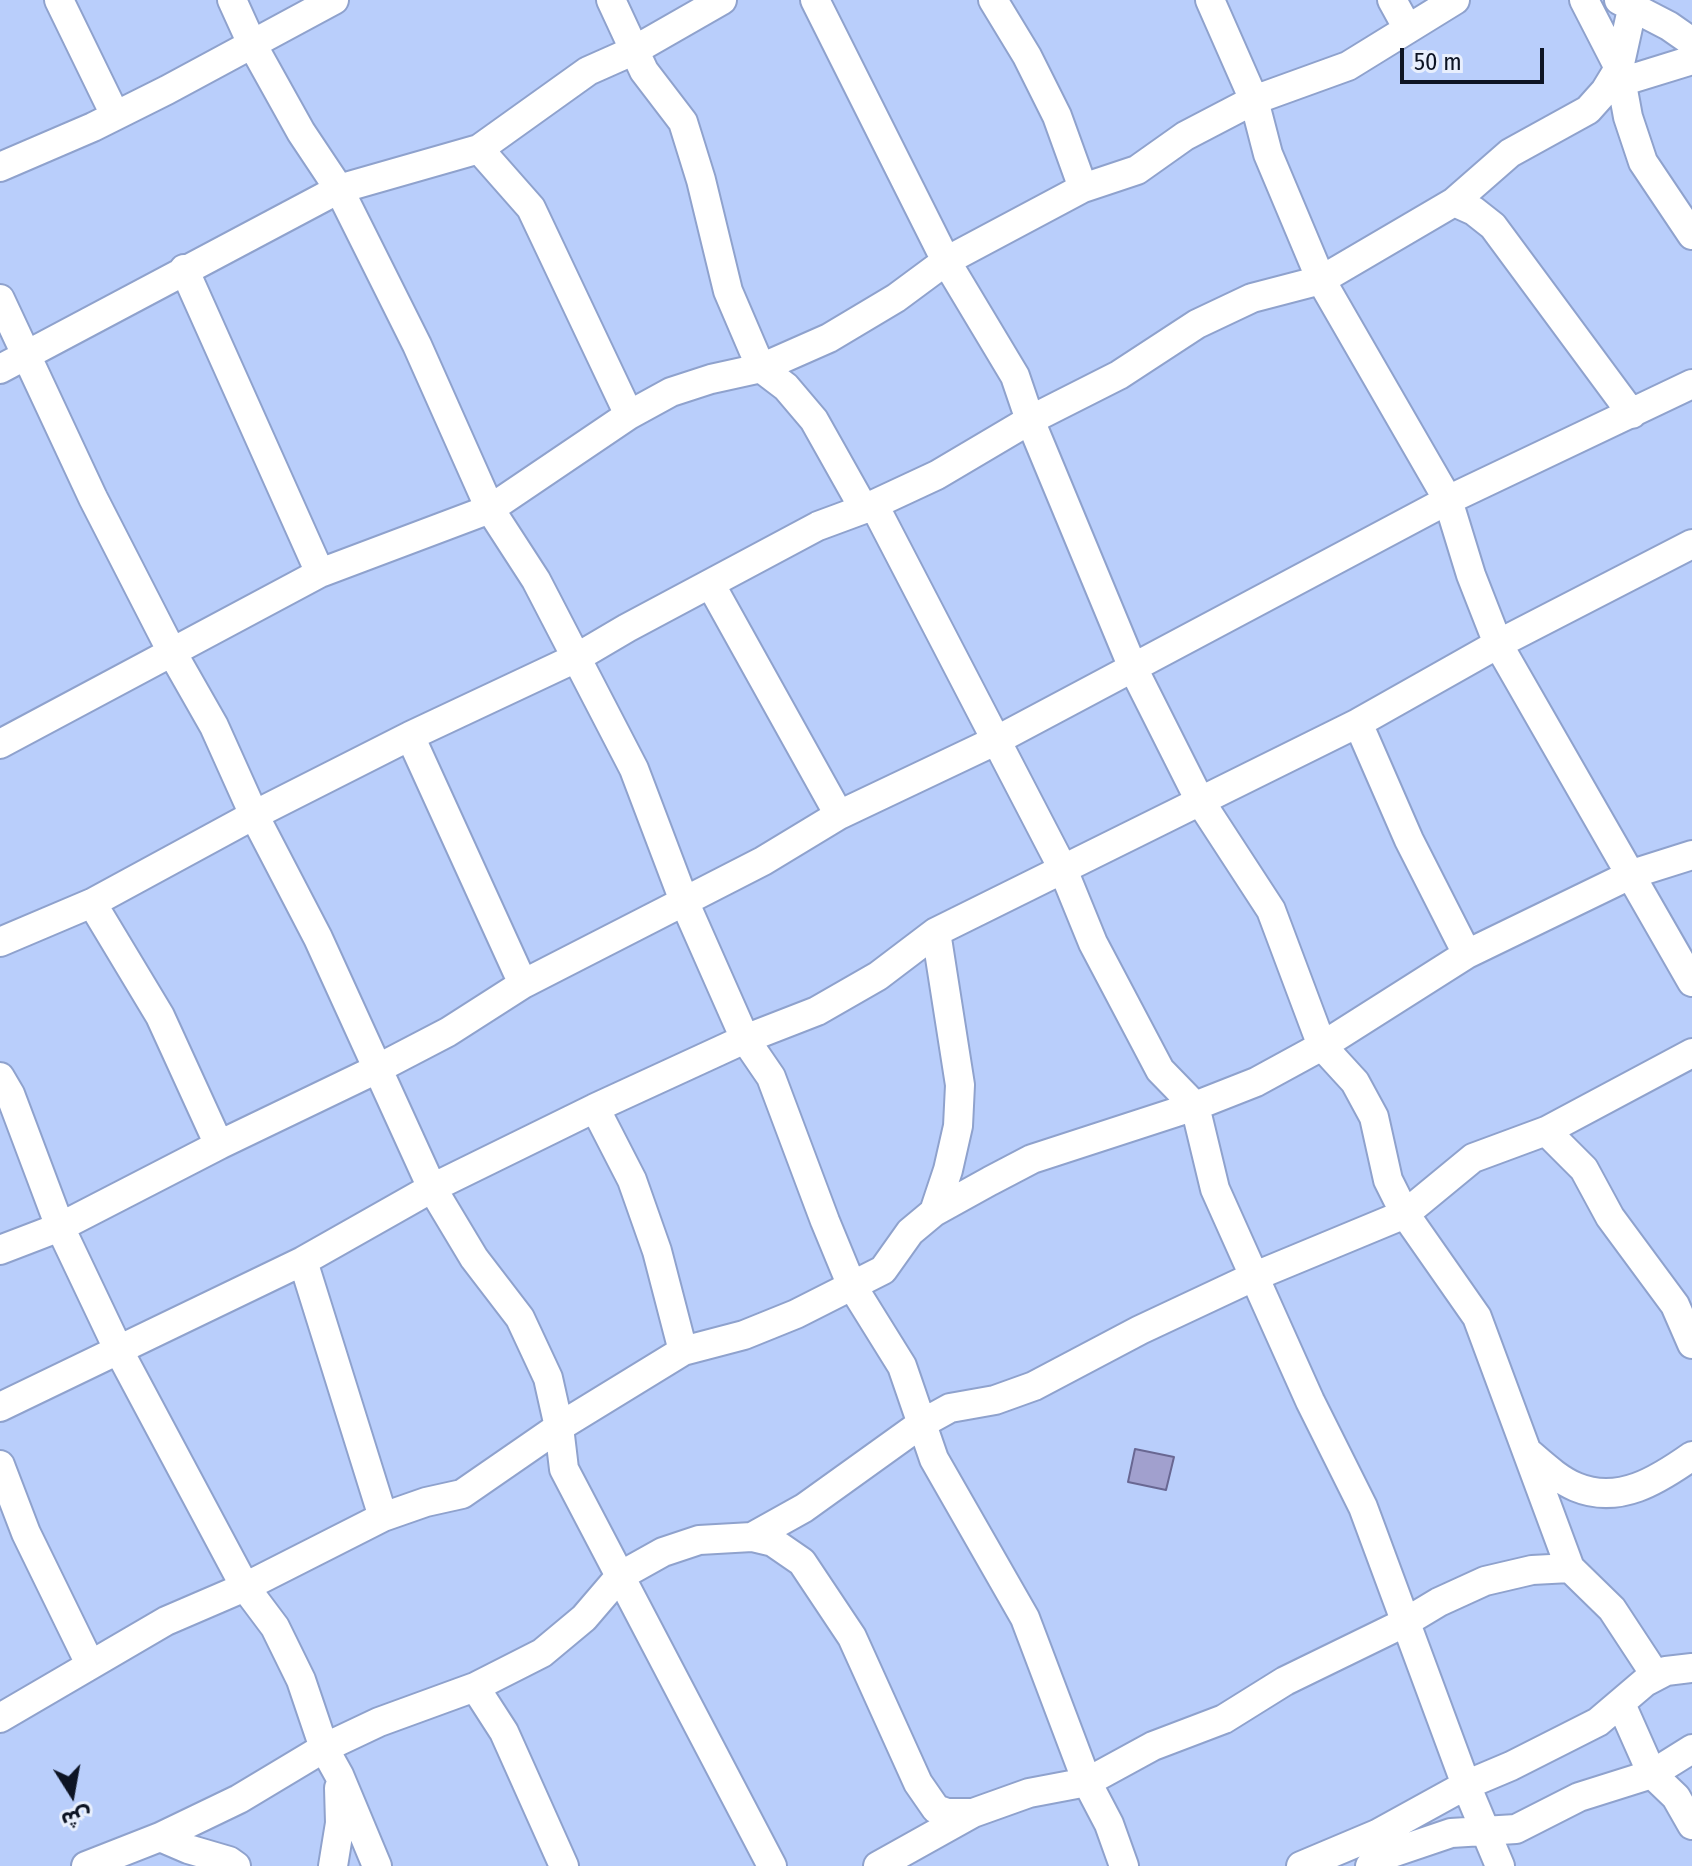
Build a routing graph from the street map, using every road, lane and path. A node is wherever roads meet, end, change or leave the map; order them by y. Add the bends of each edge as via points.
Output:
1 (59, 0) edge
2 (232, 0) edge
3 (334, 0) edge
4 (611, 0) edge
5 (722, 0) edge
6 (815, 0) edge
7 (993, 0) edge
8 (1210, 0) edge
9 (1392, 0) edge
10 (1455, 0) edge
11 (1584, 0) edge
12 (1628, 2) edge
13 (1408, 29) junction
14 (1692, 42) edge
15 (252, 44) junction
16 (633, 51) junction
17 (1692, 60) edge
18 (1620, 75) junction
19 (1254, 100) junction
20 (115, 115) junction
21 (479, 149) junction
22 (0, 167) edge
23 (1083, 188) junction
24 (339, 189) junction
25 (1454, 202) junction
26 (1692, 235) edge
27 (946, 261) junction
28 (184, 269) junction
29 (1321, 280) junction
30 (0, 299) edge
31 (28, 355) junction
32 (761, 368) junction
33 (0, 369) edge
34 (1692, 384) edge
35 (1632, 414) junction
36 (629, 415) junction
37 (1030, 420) junction
38 (1448, 500) junction
39 (869, 507) junction
40 (490, 509) junction
41 (1691, 546) edge
42 (320, 573) junction
43 (711, 585) junction
44 (1498, 644) junction
45 (173, 654) junction
46 (576, 658) junction
47 (1133, 668) junction
48 (1358, 723) junction
49 (410, 736) junction
50 (997, 740) junction
51 (0, 744) edge
52 (1200, 801) junction
53 (254, 815) junction
54 (839, 815) junction
55 (1692, 855) edge
56 (1062, 867) junction
57 (1632, 874) junction
58 (684, 901) junction
59 (92, 903) junction
60 (936, 932) junction
61 (0, 942) edge
62 (1467, 954) junction
63 (1692, 982) edge
64 (523, 984) junction
65 (745, 1039) junction
66 (1322, 1046) junction
67 (1692, 1053) edge
68 (377, 1069) junction
69 (0, 1077) edge
70 (1195, 1106) junction
71 (595, 1108) junction
72 (1546, 1131) junction
73 (219, 1145) junction
74 (432, 1188) junction
75 (934, 1212) junction
76 (1405, 1214) junction
77 (60, 1227) junction
78 (0, 1250) edge
79 (303, 1261) junction
80 (1253, 1277) junction
81 (851, 1284) junction
82 (1692, 1344) edge
83 (119, 1351) junction
84 (683, 1351) junction
85 (0, 1407) edge
86 (921, 1424) junction
87 (559, 1427) junction
88 (1530, 1454) junction
89 (1692, 1456) edge
90 (0, 1465) edge
91 (383, 1517) junction
92 (752, 1537) junction
93 (1570, 1568) junction
94 (620, 1576) junction
95 (245, 1587) junction
96 (1404, 1623) junction
97 (90, 1664) junction
98 (1692, 1668) edge
99 (1656, 1676) junction
100 (475, 1687) junction
101 (1621, 1704) junction
102 (0, 1718) edge
103 (324, 1748) junction
104 (1692, 1749) edge
105 (1652, 1774) junction
106 (339, 1775) junction
107 (1087, 1782) junction
108 (1466, 1785) junction
109 (973, 1813) junction
110 (1692, 1825) edge
111 (1485, 1831) junction
112 (160, 1837) junction
113 (86, 1866) edge
114 (236, 1866) edge
115 (333, 1866) edge
116 (377, 1866) edge
117 (564, 1866) edge
118 (772, 1866) edge
119 (878, 1866) edge
120 (1124, 1866) edge
121 (1301, 1866) edge
122 (1370, 1866) edge
123 (1500, 1866) edge

1 - 20 street
2 - 15 street
3 - 15 street
4 - 16 street
5 - 16 street
6 - 27 street
7 - 23 street via 1057,116
8 - 19 street
9 - 13 street
10 - 13 street
11 - 18 street
12 - 14 street
12 - 18 street
13 - 19 street via 1348,66
15 - 20 street
15 - 24 street
16 - 21 street via 588,71
16 - 32 street via 683,122 728,291
17 - 18 street
18 - 25 street via 1588,110 1510,153
18 - 26 street via 1643,162
19 - 23 street via 1185,136 1137,170
19 - 29 street via 1268,154
20 - 22 street
21 - 24 street
21 - 36 street via 531,208
23 - 27 street
24 - 28 street
24 - 40 street
25 - 29 street
25 - 35 street via 1493,226
27 - 32 street via 829,338
27 - 37 street via 1015,376
28 - 31 street
28 - 42 street
29 - 37 street via 1252,298
29 - 38 street
30 - 31 street
31 - 33 street
31 - 45 street
32 - 36 street via 671,392
32 - 39 street via 814,420
34 - 35 street
35 - 38 street
36 - 40 street
37 - 39 street via 937,475
37 - 47 street
38 - 44 street
38 - 47 street
39 - 43 street via 818,526
39 - 50 street
40 - 42 street
40 - 46 street via 536,580
41 - 44 street
42 - 45 street
43 - 46 street
43 - 54 street
44 - 48 street
44 - 57 street
45 - 51 street
45 - 53 street via 214,726
46 - 49 street
46 - 58 street via 634,769
47 - 50 street
47 - 52 street
48 - 52 street
48 - 62 street
49 - 53 street
49 - 64 street
50 - 54 street
50 - 56 street
52 - 56 street
52 - 66 street via 1271,910
53 - 59 street
53 - 68 street
54 - 58 street
55 - 57 street
56 - 60 street
56 - 70 street via 1093,943 1160,1070
57 - 62 street
57 - 63 street
58 - 64 street
58 - 65 street
59 - 61 street
59 - 73 street via 160,1016
60 - 65 street via 878,976 817,1011
60 - 75 street via 960,1085 958,1126
62 - 66 street
64 - 68 street
65 - 71 street
65 - 81 street via 771,1077
66 - 70 street via 1256,1082
66 - 76 street via 1355,1082 1374,1117 1388,1180
67 - 72 street
68 - 73 street
68 - 74 street
69 - 77 street
70 - 75 street via 1032,1159
70 - 80 street via 1215,1189
71 - 74 street
71 - 84 street via 637,1194
72 - 76 street via 1473,1158
72 - 82 street via 1584,1169 1610,1217 1675,1305
73 - 77 street
74 - 79 street
74 - 87 street via 474,1258 520,1318 548,1378
75 - 81 street via 910,1232 883,1270
76 - 80 street
76 - 88 street via 1477,1317
77 - 78 street
77 - 83 street
79 - 83 street
79 - 91 street
80 - 86 street via 1034,1386 950,1408
80 - 96 street via 1363,1507
81 - 84 street via 744,1335
81 - 86 street via 902,1366
83 - 85 street
83 - 95 street
84 - 87 street
86 - 92 street via 804,1508
86 - 107 street via 934,1459 1025,1618
87 - 91 street via 462,1494
87 - 94 street via 564,1469
88 - 89 street via 1577,1488 1609,1494 1659,1479
88 - 93 street
90 - 97 street via 26,1533
91 - 95 street
92 - 94 street via 699,1540 663,1552
92 - 109 street via 773,1542 802,1562 852,1637 918,1783 936,1809
93 - 96 street via 1485,1581
93 - 99 street via 1612,1609
94 - 100 street via 584,1618 542,1653
94 - 118 street
95 - 97 street via 166,1621
95 - 103 street via 275,1627 301,1680
96 - 107 street via 1285,1681 1224,1719 1153,1746
96 - 108 street
97 - 102 street
98 - 99 street
99 - 101 street
100 - 103 street
100 - 117 street via 504,1732
101 - 105 street
101 - 108 street via 1554,1745
103 - 106 street
103 - 112 street via 239,1799
104 - 105 street
105 - 110 street via 1676,1797
105 - 111 street via 1579,1797 1516,1829
106 - 115 street via 340,1823
106 - 116 street
107 - 109 street via 1029,1793
107 - 120 street
108 - 111 street
108 - 121 street via 1377,1834
109 - 119 street
111 - 122 street via 1451,1833
111 - 123 street
112 - 113 street
112 - 114 street

